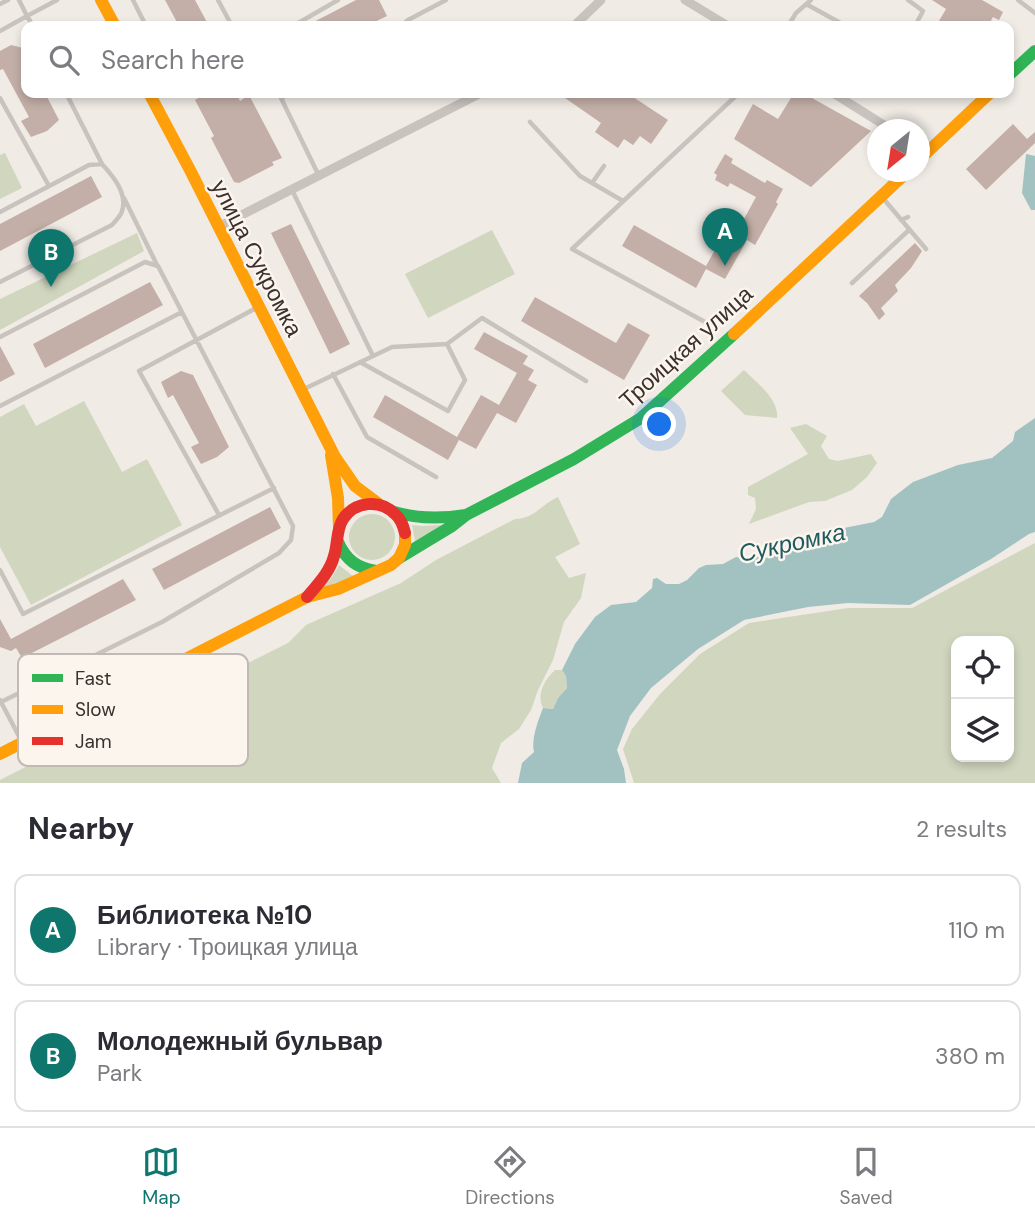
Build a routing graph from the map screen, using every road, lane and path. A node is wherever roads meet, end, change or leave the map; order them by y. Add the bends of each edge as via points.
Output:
1 (8, 0) edge
2 (19, 0) edge
3 (57, 0) edge
4 (101, 0) edge
5 (133, 0) edge
6 (218, 0) edge
7 (338, 0) edge
8 (446, 0) edge
9 (601, 0) edge
10 (685, 0) edge
11 (908, 0) edge
12 (1018, 0) edge
13 (808, 2) edge
14 (0, 4) edge
15 (702, 4) edge
16 (1035, 13) edge
17 (27, 16) junction
18 (30, 21) edge
19 (112, 21) edge
20 (144, 21) edge
21 (229, 21) edge
22 (302, 21) edge
23 (407, 21) edge
24 (580, 21) edge
25 (722, 21) edge
26 (791, 21) edge
27 (838, 21) edge
28 (918, 21) edge
29 (0, 31) edge
30 (1035, 51) edge
31 (1014, 70) edge
32 (0, 98) edge
33 (69, 98) edge
34 (151, 98) edge
35 (281, 98) edge
36 (471, 98) edge
37 (734, 98) edge
38 (841, 98) edge
39 (984, 98) edge
40 (874, 119) edge
41 (530, 122) dead end
42 (930, 146) edge
43 (102, 164) junction
44 (604, 166) dead end
45 (319, 177) junction
46 (896, 182) edge
47 (592, 183) junction
48 (49, 186) junction
49 (291, 190) junction
50 (881, 196) junction
51 (124, 198) junction
52 (623, 201) junction
53 (0, 212) edge
54 (908, 217) dead end
55 (901, 220) junction
56 (218, 228) junction
57 (909, 230) junction
58 (926, 250) dead end
59 (158, 266) junction
60 (0, 282) edge
61 (852, 283) dead end
62 (259, 307) junction
63 (182, 312) junction
64 (705, 322) dead end
65 (0, 337) edge
66 (196, 339) junction
67 (447, 344) junction
68 (373, 356) junction
69 (359, 362) junction
70 (334, 374) junction
71 (586, 381) dead end
72 (301, 391) junction
73 (0, 406) edge
74 (327, 442) junction
75 (436, 477) dead end
76 (274, 488) junction
77 (380, 504) junction
78 (394, 512) junction
79 (219, 515) junction
80 (466, 515) junction
81 (339, 527) junction
82 (337, 541) junction
83 (399, 558) junction
84 (0, 570) edge
85 (376, 571) junction
86 (307, 597) junction
87 (97, 654) edge
88 (196, 654) edge
89 (18, 693) edge
90 (1, 701) edge
91 (18, 735) edge
92 (18, 745) edge
93 (0, 754) edge

1 - 14 lane
2 - 17 lane
3 - 17 lane
4 - 19 street
5 - 20 lane
6 - 21 lane
7 - 22 lane
8 - 23 lane
9 - 24 street
10 - 15 street
11 - 28 lane via 923,10
12 - 16 lane
13 - 26 lane
13 - 27 lane
15 - 25 street
17 - 18 lane
17 - 29 lane
30 - 31 street
32 - 48 lane
33 - 43 lane
34 - 56 street, улица Сукромка
35 - 45 lane
36 - 45 street
37 - 52 lane
38 - 40 street
39 - 42 street
41 - 47 lane
43 - 48 lane via 89,165
43 - 51 lane
44 - 47 lane
45 - 49 street
46 - 50 street, Троицкая улица
47 - 52 lane
48 - 53 lane
49 - 56 street
49 - 68 lane
50 - 55 lane
50 - 80 street, Троицкая улица via 641,418 575,459
51 - 59 lane
51 - 60 lane via 122,212 111,225
52 - 64 lane via 572,249
54 - 55 lane
55 - 57 lane
56 - 62 street, улица Сукромка
57 - 58 lane
57 - 61 lane
59 - 63 lane
59 - 65 lane via 145,262
62 - 66 lane
62 - 72 street, улица Сукромка
63 - 66 lane
63 - 73 lane
66 - 76 lane
66 - 79 lane via 139,370
67 - 68 lane via 392,347
67 - 69 lane via 465,380 448,411
67 - 71 lane via 482,318
68 - 69 lane
69 - 70 lane
70 - 72 lane
70 - 75 lane via 367,437
72 - 74 street, улица Сукромка
74 - 77 street, улица Сукромка via 349,480
74 - 81 street, улица Сукромка
76 - 79 lane
76 - 87 lane via 293,526 291,540 279,552 162,622
77 - 78 street
77 - 81 street via 353,510
78 - 80 street, Троицкая улица via 427,519
78 - 83 street via 406,538
79 - 84 lane via 23,614
80 - 83 street, Троицкая улица
81 - 82 street
82 - 85 street via 352,564
82 - 86 street via 325,576
83 - 85 street
85 - 86 street
86 - 88 street
89 - 90 lane
90 - 91 lane
92 - 93 street

